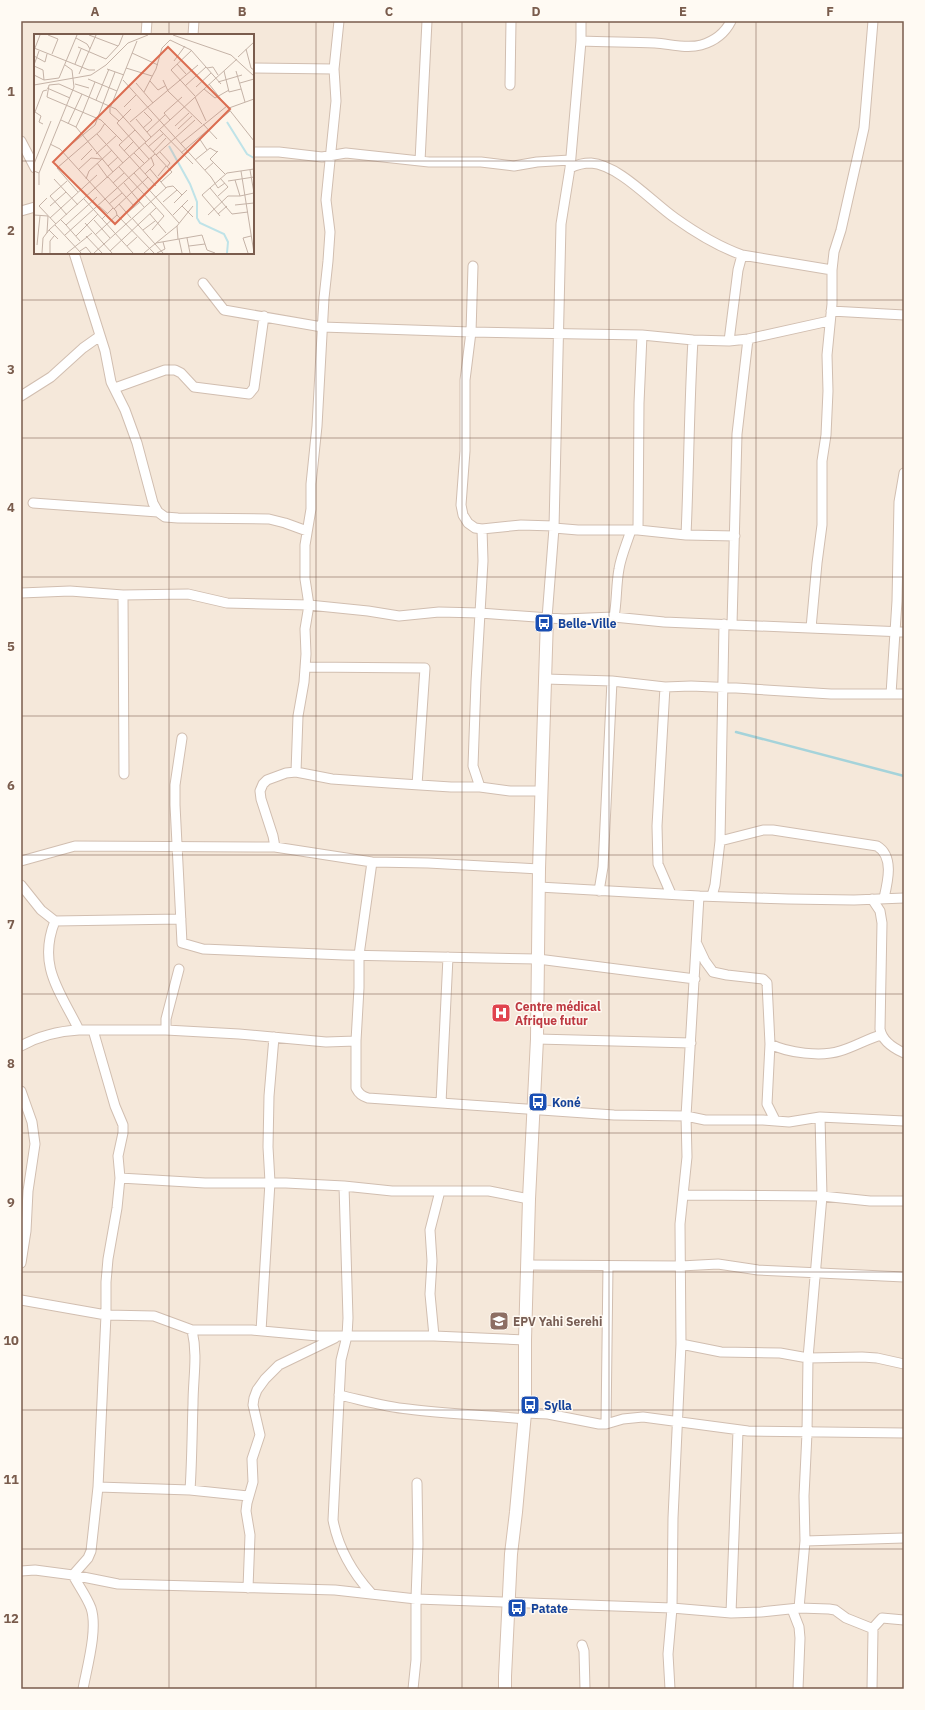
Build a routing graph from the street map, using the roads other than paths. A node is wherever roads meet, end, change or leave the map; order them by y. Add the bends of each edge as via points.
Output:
1 (147, 21) edge
2 (194, 21) edge
3 (339, 21) edge
4 (427, 21) edge
5 (511, 21) edge
6 (581, 21) edge
7 (732, 21) edge
8 (872, 21) edge
9 (146, 34) edge
10 (192, 34) edge
11 (581, 41) junction
12 (254, 68) edge
13 (334, 69) junction
14 (510, 84) dead end
15 (21, 140) edge
16 (254, 152) edge
17 (331, 155) junction
18 (420, 161) junction
19 (570, 164) junction
20 (34, 166) edge
21 (34, 207) edge
22 (21, 211) edge
23 (74, 254) edge
24 (742, 255) junction
25 (473, 266) dead end
26 (832, 270) junction
27 (203, 283) dead end
28 (904, 315) edge
29 (264, 316) junction
30 (830, 316) junction
31 (322, 326) junction
32 (471, 332) junction
33 (558, 333) junction
34 (642, 335) junction
35 (100, 336) junction
36 (748, 338) junction
37 (693, 340) junction
38 (729, 341) junction
39 (115, 388) junction
40 (21, 396) edge
41 (904, 473) edge
42 (32, 503) dead end
43 (158, 512) junction
44 (554, 527) junction
45 (482, 529) junction
46 (635, 530) junction
47 (307, 531) junction
48 (686, 535) junction
49 (734, 536) junction
50 (21, 593) edge
51 (123, 595) junction
52 (309, 605) junction
53 (480, 613) junction
54 (614, 617) junction
55 (547, 618) junction
56 (728, 624) junction
57 (811, 628) junction
58 (899, 631) edge
59 (305, 667) junction
60 (545, 679) junction
61 (612, 681) junction
62 (665, 687) junction
63 (722, 687) junction
64 (891, 694) junction
65 (904, 694) edge
66 (182, 738) dead end
67 (296, 772) junction
68 (124, 774) dead end
69 (418, 785) junction
70 (480, 787) junction
71 (541, 791) junction
72 (720, 841) junction
73 (177, 846) junction
74 (275, 847) junction
75 (21, 862) edge
76 (372, 862) junction
77 (539, 869) junction
78 (21, 885) edge
79 (539, 887) junction
80 (599, 891) junction
81 (671, 894) junction
82 (699, 896) junction
83 (712, 896) junction
84 (884, 898) junction
85 (904, 898) edge
86 (872, 899) junction
87 (181, 919) junction
88 (56, 921) junction
89 (697, 943) junction
90 (359, 955) junction
91 (448, 957) junction
92 (538, 959) junction
93 (179, 969) dead end
94 (695, 979) junction
95 (79, 1030) junction
96 (92, 1030) junction
97 (166, 1030) junction
98 (881, 1035) junction
99 (274, 1037) junction
100 (537, 1039) junction
101 (356, 1041) junction
102 (691, 1043) junction
103 (770, 1044) junction
104 (21, 1046) edge
105 (904, 1053) edge
106 (21, 1091) edge
107 (441, 1103) junction
108 (534, 1109) junction
109 (686, 1116) junction
110 (820, 1117) junction
111 (775, 1120) junction
112 (904, 1121) edge
113 (120, 1178) junction
114 (270, 1182) junction
115 (344, 1186) junction
116 (440, 1191) junction
117 (683, 1195) junction
118 (822, 1196) junction
119 (529, 1199) junction
120 (904, 1201) edge
121 (21, 1263) edge
122 (527, 1265) junction
123 (608, 1266) junction
124 (681, 1266) junction
125 (816, 1273) junction
126 (904, 1277) edge
127 (21, 1300) edge
128 (106, 1315) junction
129 (192, 1330) junction
130 (261, 1331) junction
131 (342, 1336) junction
132 (434, 1336) junction
133 (525, 1340) junction
134 (681, 1344) junction
135 (808, 1358) junction
136 (904, 1364) edge
137 (339, 1395) junction
138 (525, 1416) junction
139 (676, 1421) junction
140 (606, 1424) junction
141 (738, 1431) junction
142 (807, 1433) junction
143 (904, 1433) edge
144 (417, 1483) dead end
145 (98, 1488) junction
146 (190, 1490) junction
147 (248, 1496) junction
148 (904, 1538) edge
149 (805, 1541) junction
150 (21, 1571) edge
151 (73, 1575) junction
152 (248, 1588) junction
153 (372, 1593) junction
154 (416, 1599) junction
155 (508, 1602) junction
156 (672, 1608) junction
157 (796, 1608) junction
158 (731, 1613) junction
159 (904, 1620) edge
160 (872, 1629) junction
161 (582, 1645) dead end
162 (83, 1689) edge
163 (414, 1689) edge
164 (505, 1689) edge
165 (584, 1689) edge
166 (670, 1689) edge
167 (798, 1689) edge
168 (872, 1689) edge

1 - 9 street
2 - 10 street
3 - 13 street
4 - 18 street
5 - 14 street
6 - 11 street
7 - 11 street via 726,31 700,45
8 - 26 street via 864,128 834,252
11 - 19 street
12 - 13 street
13 - 17 street via 336,101
15 - 20 street
16 - 17 street via 279,152 311,157
17 - 18 street via 346,153
17 - 31 street via 326,200 330,232
18 - 19 street via 481,162 514,166 537,162
19 - 24 street via 590,163 607,168 630,181 674,218 703,238
19 - 33 street via 561,224
21 - 22 street
23 - 35 street
24 - 26 street
24 - 38 street
25 - 32 street
26 - 30 street
27 - 29 street via 224,310
28 - 30 street
29 - 31 street
29 - 39 street via 254,388 249,394 194,387 175,370 165,370
30 - 36 street
30 - 57 street via 826,435 822,461 822,525
31 - 32 street
31 - 47 street via 311,509
32 - 33 street
32 - 45 street via 465,380 465,445 461,505 468,523
33 - 34 street
33 - 44 street
34 - 37 street
34 - 46 street
35 - 39 street via 111,382
35 - 40 street via 51,377
36 - 38 street
36 - 49 street via 737,434
37 - 38 street
37 - 48 street
39 - 43 street via 132,428 152,504
41 - 58 street via 899,502
42 - 43 street
43 - 47 street via 165,517 178,518 269,519
44 - 45 street via 521,525
44 - 46 street via 578,530
44 - 55 street
45 - 53 street
46 - 48 street
46 - 54 street via 618,572
47 - 52 street via 304,579
48 - 49 street
49 - 56 street
50 - 51 street via 70,591
51 - 52 street via 188,594 227,603
51 - 68 street
52 - 53 street via 368,610 400,616 439,612
52 - 59 street via 305,629
53 - 55 street
53 - 70 street via 473,766
54 - 55 street
54 - 56 street
55 - 60 street
56 - 57 street
56 - 63 street
57 - 58 street
58 - 64 street
59 - 67 street via 298,716
59 - 69 street via 425,668
60 - 61 street
60 - 71 street
61 - 62 street
61 - 80 street via 603,867
62 - 63 street
62 - 81 street via 657,826 658,864
63 - 64 street via 831,694
63 - 72 street
64 - 65 street
66 - 73 street via 175,785
67 - 69 street via 332,779
67 - 74 street via 267,780 260,791
69 - 70 street
70 - 71 street via 510,791
71 - 77 street
72 - 83 street
72 - 84 street via 763,830 773,830 877,846 887,858 888,881
73 - 74 street
73 - 75 street via 75,846
73 - 87 street
74 - 76 street
76 - 77 street
76 - 90 street
77 - 79 street
78 - 88 street via 41,910
79 - 80 street
79 - 92 street
80 - 81 street
81 - 82 street
82 - 83 street
82 - 89 street
83 - 86 street
84 - 85 street
84 - 86 street
86 - 98 street via 880,911 882,923 879,1019
87 - 88 street
87 - 90 street via 182,943 203,949
88 - 95 street via 48,946 51,971
89 - 94 street
89 - 103 street via 713,972 766,980
90 - 91 street
90 - 101 street
91 - 92 street
91 - 107 street
92 - 94 street
92 - 100 street
93 - 97 street via 166,1019
94 - 102 street
95 - 96 street
95 - 104 street via 43,1036
96 - 97 street
96 - 113 street via 123,1125 118,1156
97 - 99 street
98 - 103 street via 839,1051 826,1053 788,1051
98 - 105 street via 890,1045
99 - 101 street via 326,1042
99 - 114 street via 268,1121
100 - 102 street
100 - 108 street
101 - 107 street via 356,1088 362,1096
102 - 109 street
103 - 111 street via 767,1104
106 - 121 street via 32,1122 34,1144
107 - 108 street
108 - 109 street via 614,1115
108 - 119 street
109 - 111 street via 705,1120
109 - 117 street via 687,1157
110 - 111 street via 789,1122
110 - 112 street
110 - 118 street
113 - 114 street via 205,1183
113 - 128 street via 108,1259
114 - 115 street
114 - 130 street
115 - 116 street via 392,1191
115 - 131 street via 349,1303
116 - 119 street via 489,1191
116 - 132 street via 430,1230 430,1294
117 - 118 street
117 - 124 street via 680,1224
118 - 120 street via 870,1201
118 - 125 street
119 - 122 street
122 - 123 street
122 - 133 street
123 - 124 street
123 - 140 street
124 - 125 street via 718,1264 758,1270
124 - 134 street
125 - 126 street
125 - 135 street
127 - 128 street
128 - 129 street via 154,1316
128 - 145 street
129 - 130 street
129 - 146 street via 196,1363
130 - 131 street
131 - 132 street
131 - 137 street
131 - 147 street via 279,1365 268,1374 257,1390 253,1405 260,1435 252,1459 253,1482
132 - 133 street
133 - 138 street
134 - 135 street via 721,1352 780,1353
134 - 139 street
135 - 136 street via 862,1357
135 - 142 street
137 - 138 street via 409,1409
137 - 153 street via 333,1520 335,1532 361,1582
138 - 140 street via 548,1414
138 - 155 street
139 - 140 street via 633,1418
139 - 141 street
139 - 156 street
141 - 142 street
141 - 158 street
142 - 143 street
142 - 149 street
144 - 154 street
145 - 146 street
145 - 151 street via 89,1554 83,1566
146 - 147 street
147 - 152 street
148 - 149 street
149 - 157 street
150 - 151 street via 35,1570
151 - 152 street via 118,1584
151 - 162 street via 91,1607 93,1616
152 - 153 street
153 - 154 street
154 - 155 street
154 - 163 street
155 - 156 street
155 - 164 street
156 - 158 street
156 - 166 street via 668,1654
157 - 158 street
157 - 160 street via 835,1610 846,1618
157 - 167 street via 800,1638
159 - 160 street via 882,1618
160 - 168 street
161 - 165 street

